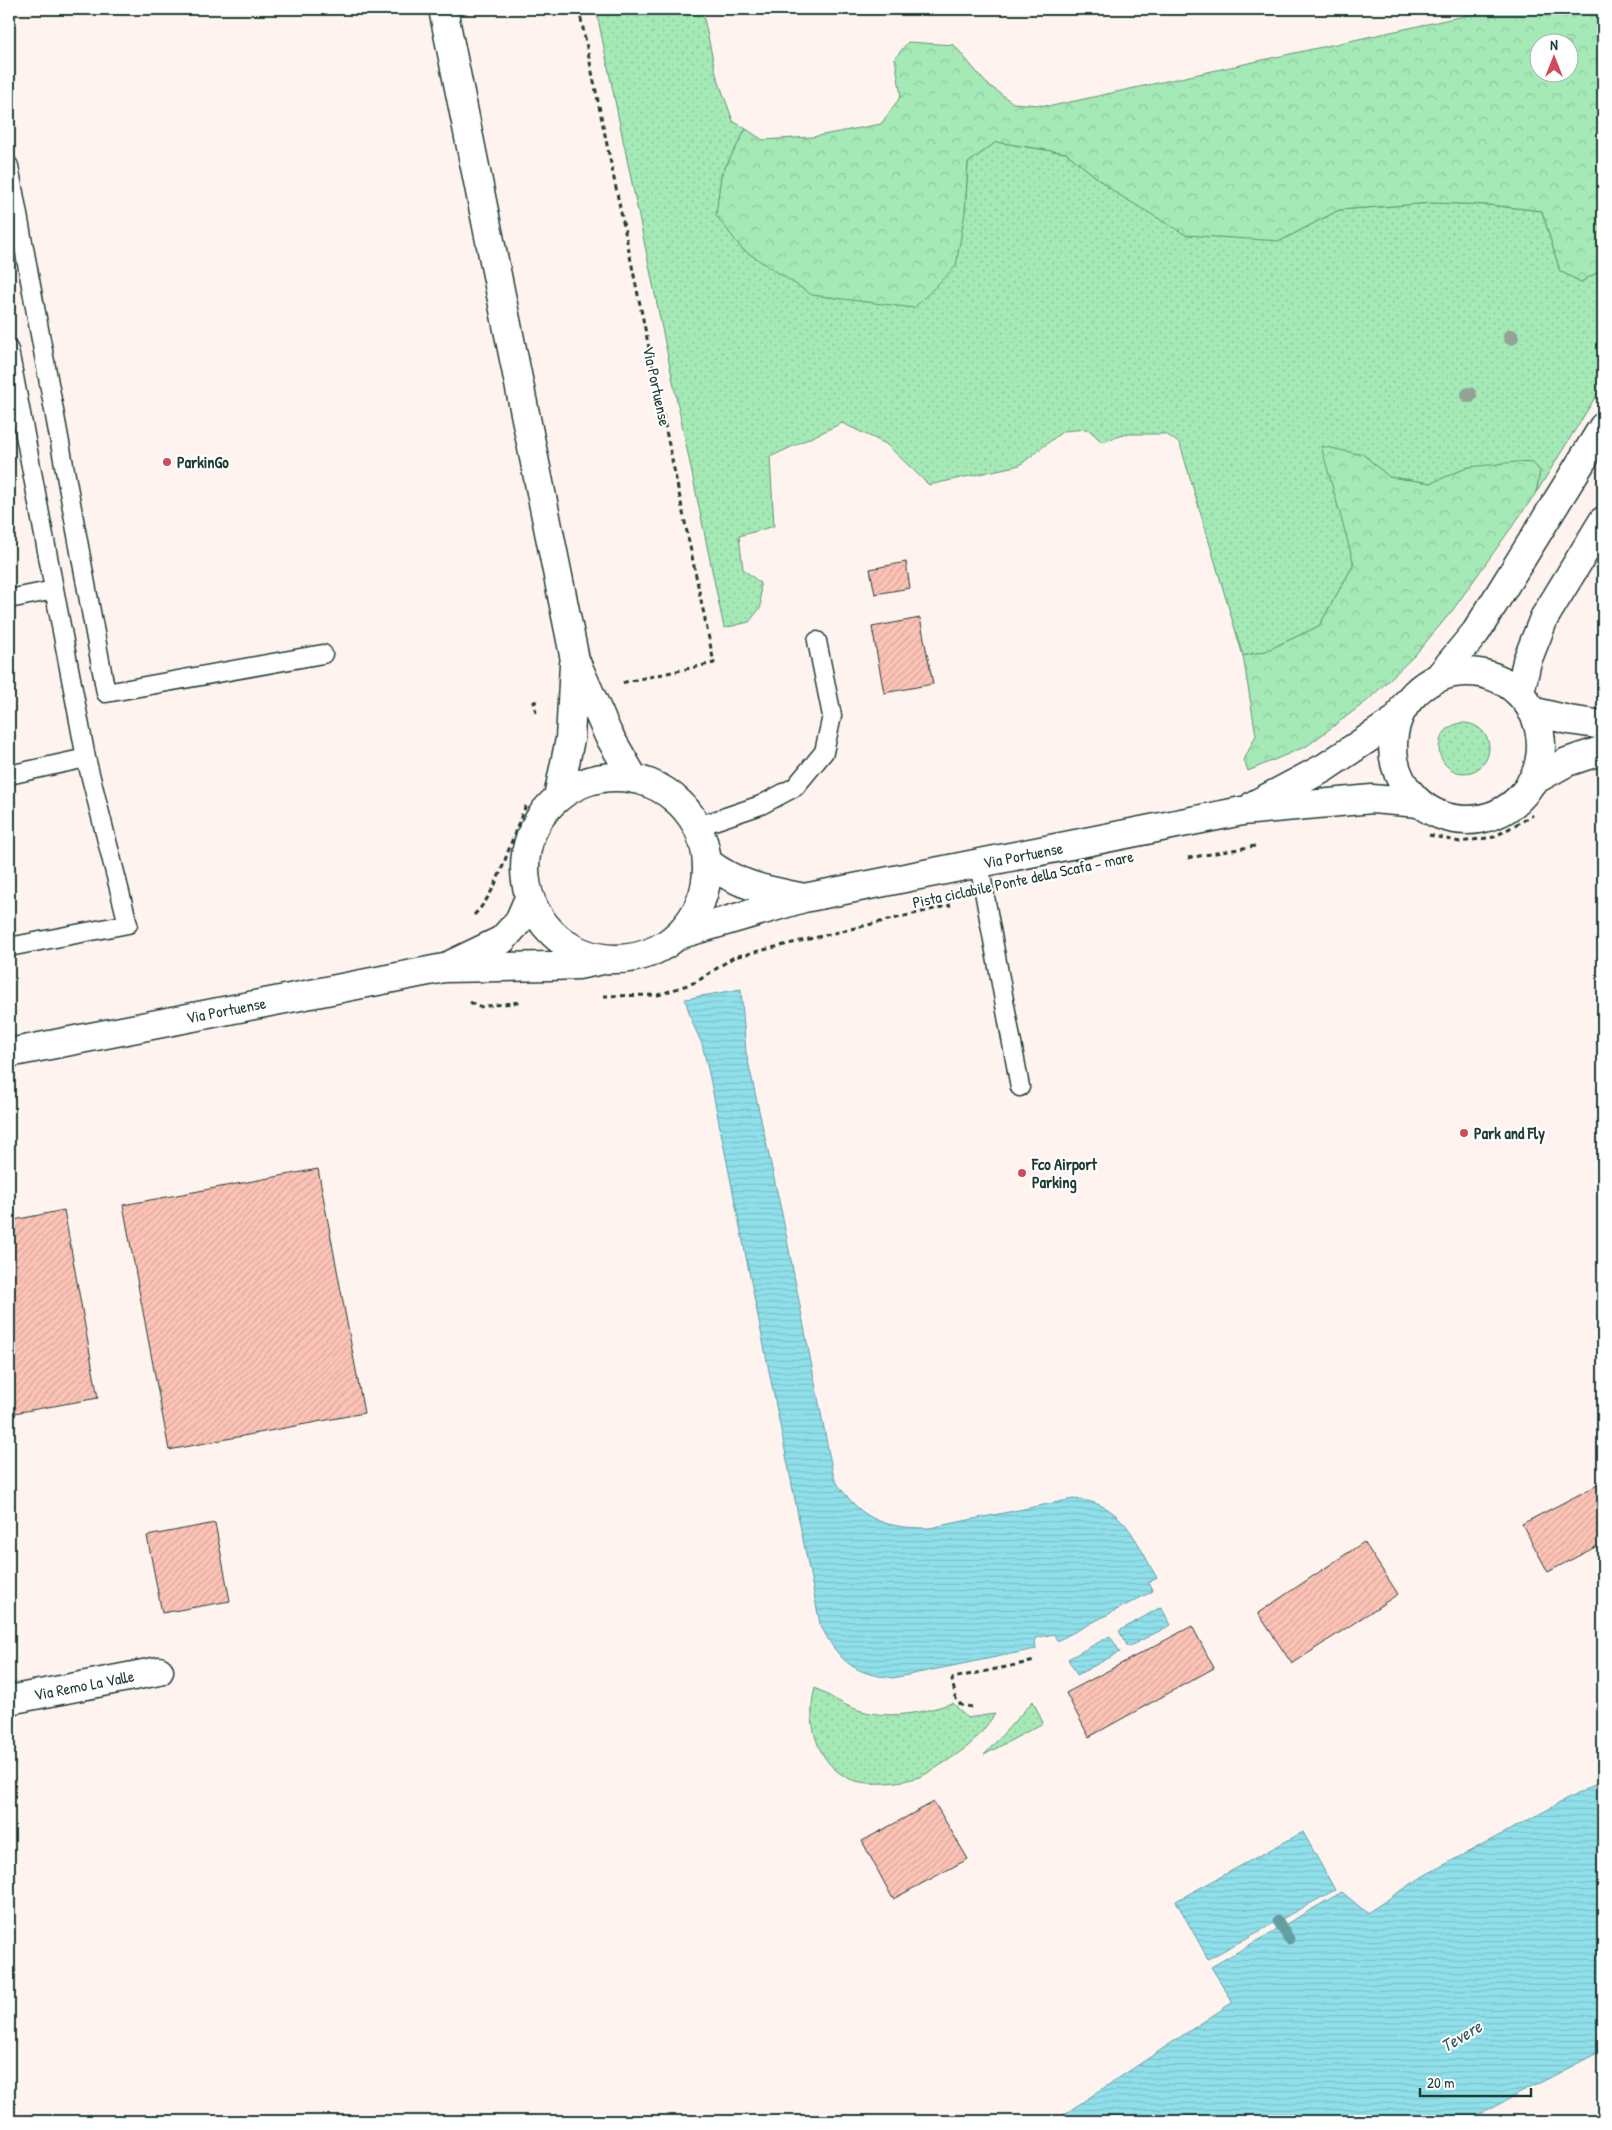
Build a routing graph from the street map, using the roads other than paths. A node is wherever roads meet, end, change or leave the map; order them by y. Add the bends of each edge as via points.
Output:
1 (443, 9) edge
2 (9, 166) edge
3 (9, 350) edge
4 (1603, 427) edge
5 (1603, 521) edge
6 (54, 590) junction
7 (9, 599) edge
8 (817, 641) dead end
9 (323, 654) dead end
10 (574, 660) junction
11 (1438, 678) junction
12 (1526, 702) junction
13 (1397, 719) junction
14 (1603, 725) edge
15 (1603, 750) edge
16 (86, 758) junction
17 (9, 774) edge
18 (634, 779) junction
19 (1531, 782) junction
20 (558, 797) junction
21 (1419, 803) junction
22 (1242, 811) junction
23 (699, 826) junction
24 (707, 862) junction
25 (980, 864) junction
26 (529, 898) junction
27 (804, 898) junction
28 (678, 935) junction
29 (9, 947) edge
30 (608, 959) junction
31 (444, 968) junction
32 (9, 1053) edge
33 (1020, 1087) dead end
34 (158, 1671) dead end
35 (9, 1700) edge

1 - 10 street
2 - 9 lane via 106,693
3 - 6 lane
4 - 11 street via 1476,632
5 - 12 street via 1544,618 1527,661
6 - 7 lane
6 - 16 lane
8 - 23 lane via 832,716 824,752 796,787 761,805
10 - 18 street via 608,734
10 - 20 street via 570,738
11 - 12 street via 1459,673 1492,676 1510,686
11 - 13 street via 1428,682 1405,703
12 - 14 street via 1569,720
12 - 19 street via 1539,728 1541,747
13 - 21 street via 1392,737 1397,773
13 - 22 street, Via Portuense via 1324,768
15 - 19 street via 1567,762
16 - 17 lane
16 - 29 lane via 128,924
18 - 20 street via 610,777 583,783
18 - 23 street via 656,787 676,800
19 - 21 street via 1515,803 1492,816 1467,820 1441,816
20 - 26 street via 539,818 528,843 524,871
21 - 22 street, Via Portuense via 1372,799
22 - 25 street, Via Portuense
23 - 24 street
24 - 27 street, Via Portuense via 725,876 762,889
24 - 28 street via 704,889 695,914
25 - 27 street, Via Portuense
25 - 33 lane
26 - 30 street via 541,921 560,940 582,953
26 - 31 street, Via Portuense via 519,921 502,940
27 - 28 street, Via Portuense
28 - 30 street via 645,954
30 - 31 street, Via Portuense via 550,966
31 - 32 street, Via Portuense
34 - 35 street, Via Remo La Valle

